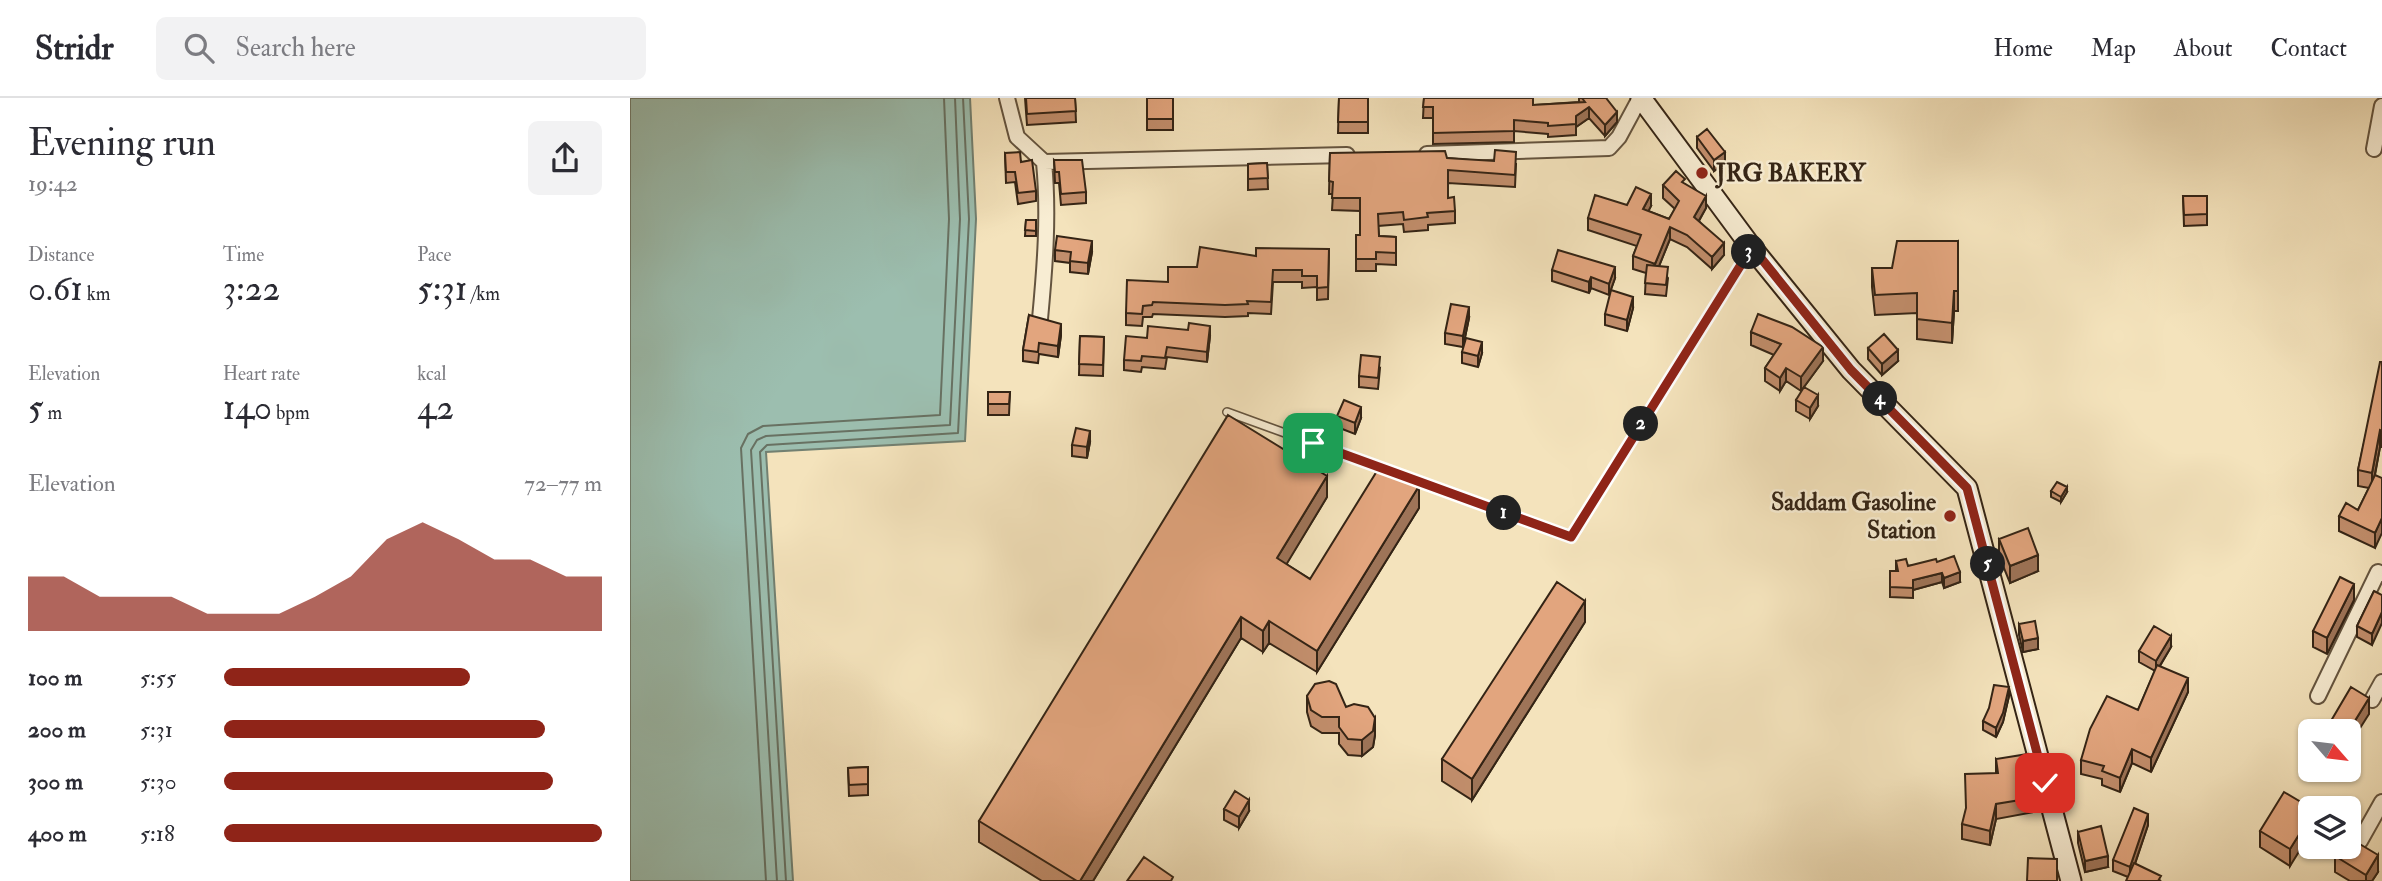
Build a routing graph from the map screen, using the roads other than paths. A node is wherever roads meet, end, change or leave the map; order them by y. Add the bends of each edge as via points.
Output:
1 (1007, 98) edge
2 (1640, 98) edge
3 (2382, 106) edge
4 (2374, 149) dead end
5 (1415, 154) edge
6 (1360, 155) edge
7 (1044, 162) junction
8 (1752, 247) junction
9 (1041, 319) edge
10 (1227, 412) edge
11 (2382, 574) edge
12 (2382, 682) edge
13 (2318, 696) dead end
14 (2372, 700) dead end
15 (2382, 802) edge
16 (2361, 839) edge
17 (2071, 881) edge

1 - 7 street via 1017,136
2 - 5 street via 1609,148
2 - 8 main road
3 - 4 street
6 - 7 street
7 - 9 street via 1046,248
8 - 10 lane via 1571,537
8 - 17 main road via 1851,370 1967,488
11 - 13 street via 2378,572
12 - 14 street
15 - 16 street

